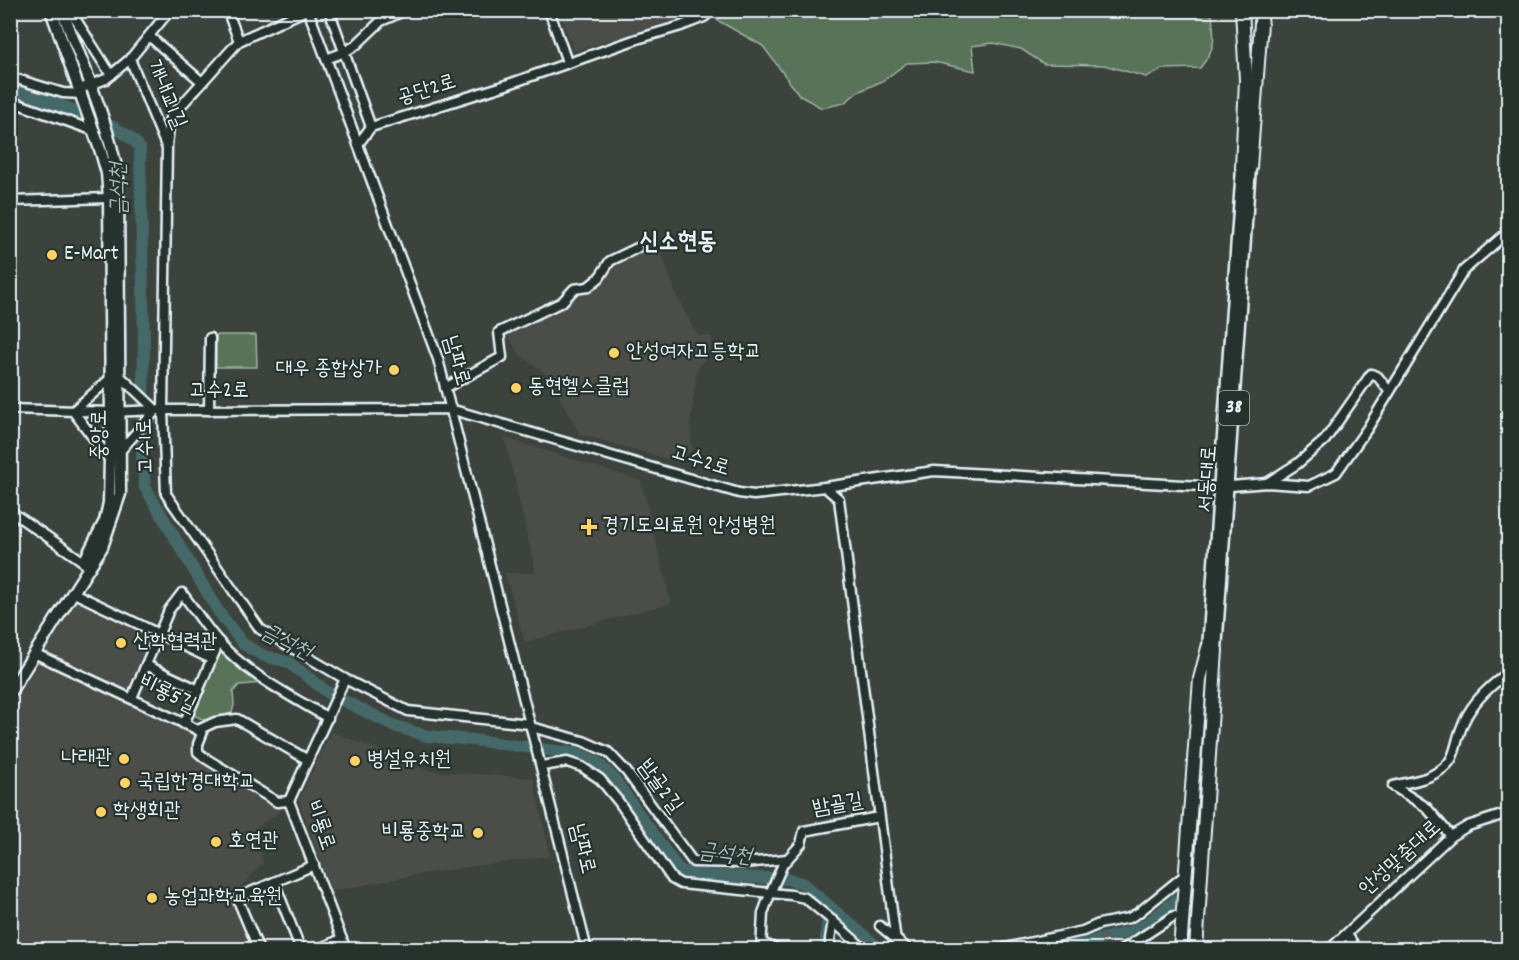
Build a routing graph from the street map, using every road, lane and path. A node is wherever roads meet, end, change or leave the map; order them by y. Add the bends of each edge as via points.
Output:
1 (51, 10) edge
2 (170, 10) edge
3 (227, 10) edge
4 (307, 10) edge
5 (329, 10) edge
6 (406, 10) edge
7 (549, 10) edge
8 (712, 10) edge
9 (1242, 10) edge
10 (1262, 10) edge
11 (68, 12) edge
12 (149, 36) junction
13 (239, 41) junction
14 (345, 52) junction
15 (130, 58) junction
16 (326, 59) junction
17 (567, 62) junction
18 (111, 75) junction
19 (10, 76) edge
20 (202, 82) junction
21 (84, 90) junction
22 (10, 101) edge
23 (371, 127) junction
24 (94, 131) junction
25 (358, 144) junction
26 (166, 146) junction
27 (1246, 167) junction
28 (109, 198) junction
29 (10, 201) edge
30 (1509, 232) edge
31 (637, 248) dead end
32 (210, 338) dead end
33 (120, 380) junction
34 (445, 388) junction
35 (1389, 391) junction
36 (10, 409) edge
37 (450, 409) junction
38 (160, 410) junction
39 (209, 410) junction
40 (73, 411) junction
41 (120, 412) junction
42 (124, 446) junction
43 (110, 460) junction
44 (1267, 483) junction
45 (825, 487) junction
46 (1223, 487) junction
47 (10, 511) edge
48 (84, 562) junction
49 (74, 593) junction
50 (159, 635) junction
51 (219, 642) junction
52 (1212, 649) junction
53 (36, 654) junction
54 (211, 659) junction
55 (146, 665) junction
56 (1509, 673) edge
57 (10, 678) edge
58 (345, 679) junction
59 (199, 690) junction
60 (10, 692) edge
61 (132, 698) junction
62 (328, 718) junction
63 (184, 724) junction
64 (531, 728) junction
65 (198, 730) junction
66 (308, 760) junction
67 (541, 762) junction
68 (289, 801) junction
69 (1509, 813) edge
70 (879, 818) junction
71 (1451, 836) junction
72 (785, 861) junction
73 (314, 865) junction
74 (1180, 879) dead end
75 (274, 882) junction
76 (771, 891) junction
77 (1174, 916) dead end
78 (830, 918) junction
79 (880, 926) dead end
80 (1347, 934) junction
81 (342, 939) junction
82 (896, 944) edge
83 (761, 946) edge
84 (259, 950) edge
85 (301, 950) edge
86 (316, 950) edge
87 (346, 950) edge
88 (587, 950) edge
89 (779, 950) edge
90 (830, 950) edge
91 (865, 950) edge
92 (909, 950) edge
93 (996, 950) edge
94 (1122, 950) edge
95 (1180, 950) edge
96 (1188, 950) edge
97 (1196, 950) edge
98 (1202, 950) edge
99 (1329, 950) edge
100 (1357, 950) edge

1 - 21 main road
2 - 12 street, 개내교1길
3 - 13 street
4 - 13 street, 고수1로
4 - 16 street, 남파로
5 - 14 street
6 - 14 street via 381,21
7 - 17 street
8 - 17 street, 공단2로 via 681,26
9 - 27 highway, 서동대로 / 38
10 - 27 highway, 서동대로 / 38
11 - 18 street
11 - 21 main road
12 - 15 street, 개내교1길
12 - 20 street, 개내교1길
13 - 20 street, 고수1로
14 - 16 street
14 - 23 street
15 - 18 street, 개내교1길
15 - 26 street, 개내교1길
16 - 25 street, 남파로
17 - 23 street, 공단2로
18 - 21 street, 개내교1길
19 - 21 street via 63,93
20 - 26 street, 고수1로 via 170,118
21 - 24 main road, 중앙로
21 - 33 main road, 중앙로 via 98,105 113,148 118,178
22 - 24 street
23 - 25 street
24 - 28 main road, 중앙로 via 107,173
25 - 34 street, 남파로 via 438,358
26 - 38 street, 고수1로
27 - 46 main road, 서동대로 / 38
28 - 29 street
28 - 33 main road, 중앙로
30 - 35 street, 고수2로 via 1464,270
31 - 34 street via 610,261 588,287 573,289 562,302 499,332 502,357
32 - 39 street
33 - 38 street
33 - 40 street
33 - 41 main road, 중앙로
34 - 37 street, 남파로
35 - 44 street, 고수2로 via 1336,473 1309,486
35 - 44 street via 1371,374 1325,440
36 - 40 street, 고수2로
37 - 39 street, 고수2로
37 - 45 street, 고수2로 via 739,493 754,495
37 - 64 street, 남파로
38 - 39 street, 고수2로
38 - 41 street, 고수2로
38 - 42 street
38 - 58 street, 고수1로 via 166,494 196,538 260,629
40 - 41 street, 고수2로
40 - 43 street
41 - 42 main road, 중앙로
41 - 43 main road, 중앙로
42 - 49 main road, 중앙로 via 120,494 102,546
43 - 48 main road, 중앙로 via 105,521
44 - 46 street, 고수2로
45 - 46 street, 고수2로 via 934,471
45 - 70 street via 840,499
46 - 52 main road, 서동대로 / 38
47 - 48 street
48 - 57 main road, 중앙로
49 - 50 street
49 - 53 main road, 중앙로
50 - 51 street via 169,610 182,593
50 - 54 street
50 - 55 street
51 - 54 street
51 - 62 street via 259,677
52 - 95 highway via 1200,680
52 - 96 highway, 서동대로 / 38
52 - 97 highway, 서동대로 / 38
52 - 98 highway via 1217,671 1214,777
53 - 60 main road, 중앙로
53 - 61 street, 비룡5길
54 - 59 street
55 - 59 street
55 - 61 street
56 - 71 street via 1489,687 1473,706 1461,728 1454,758 1434,775 1394,786 1426,807
58 - 62 street, 비룡로
58 - 64 street, 고수1로 via 408,711
59 - 63 street
61 - 63 street, 비룡5길
62 - 66 street, 비룡로
63 - 65 street, 비룡5길
64 - 67 street, 남파로
64 - 72 street, 밤골2길 via 583,741 608,752 693,862
65 - 66 street via 215,722 237,719
65 - 68 street, 비룡5길 via 202,734 198,752 205,758 277,802
66 - 68 street, 비룡로
67 - 76 street via 567,762 600,779 672,879 681,884
67 - 88 street, 남파로
68 - 73 street, 비룡로
69 - 71 street, 안성맞춤대로 via 1468,826
70 - 72 street, 밤골길 via 804,831 801,844
70 - 82 street
71 - 80 street, 안성맞춤대로
72 - 76 street, 밤골길
73 - 75 street
73 - 81 street, 비룡로
74 - 93 street via 1129,918
75 - 84 street via 237,898
75 - 85 street
76 - 78 street via 806,898
76 - 83 street, 밤골길
77 - 94 street
78 - 90 street
78 - 91 street
79 - 82 street
80 - 99 street, 안성맞춤대로
80 - 100 street
81 - 86 street
81 - 87 street, 비룡로
82 - 92 street
83 - 89 street

